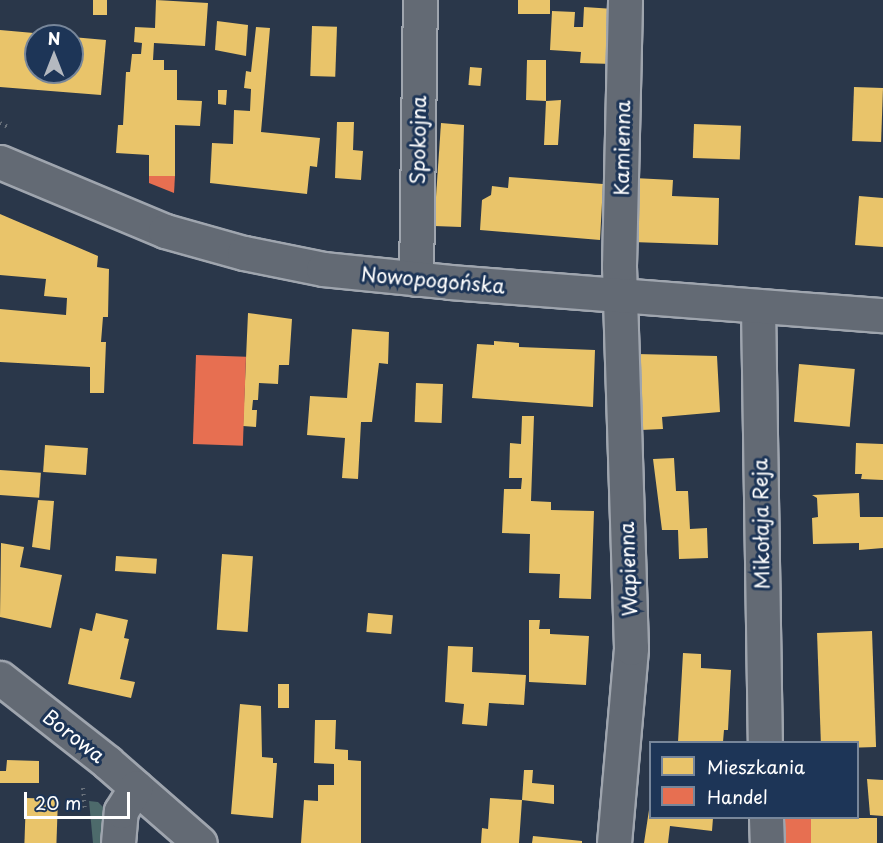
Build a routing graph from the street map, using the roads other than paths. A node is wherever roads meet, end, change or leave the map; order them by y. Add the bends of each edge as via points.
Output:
1 (420, 0) edge
2 (625, 0) edge
3 (0, 162) edge
4 (416, 279) junction
5 (619, 295) junction
6 (758, 306) junction
7 (883, 315) edge
8 (0, 678) edge
9 (765, 741) edge
10 (136, 787) junction
11 (766, 819) edge
12 (118, 843) edge
13 (200, 843) edge
14 (614, 843) edge
15 (767, 843) edge

1 - 4 street, Spokojna
2 - 5 street, Kamienna
3 - 4 street, Nowopogońska via 154,227 232,250 323,269
4 - 5 street, Nowopogońska
5 - 6 street, Nowopogońska
5 - 14 street, Wapienna via 631,648
6 - 7 street, Nowopogońska
6 - 9 street, Mikołaja Reja
8 - 10 street, Borowa
10 - 12 street via 121,811
10 - 13 street, Borowa
11 - 15 street

